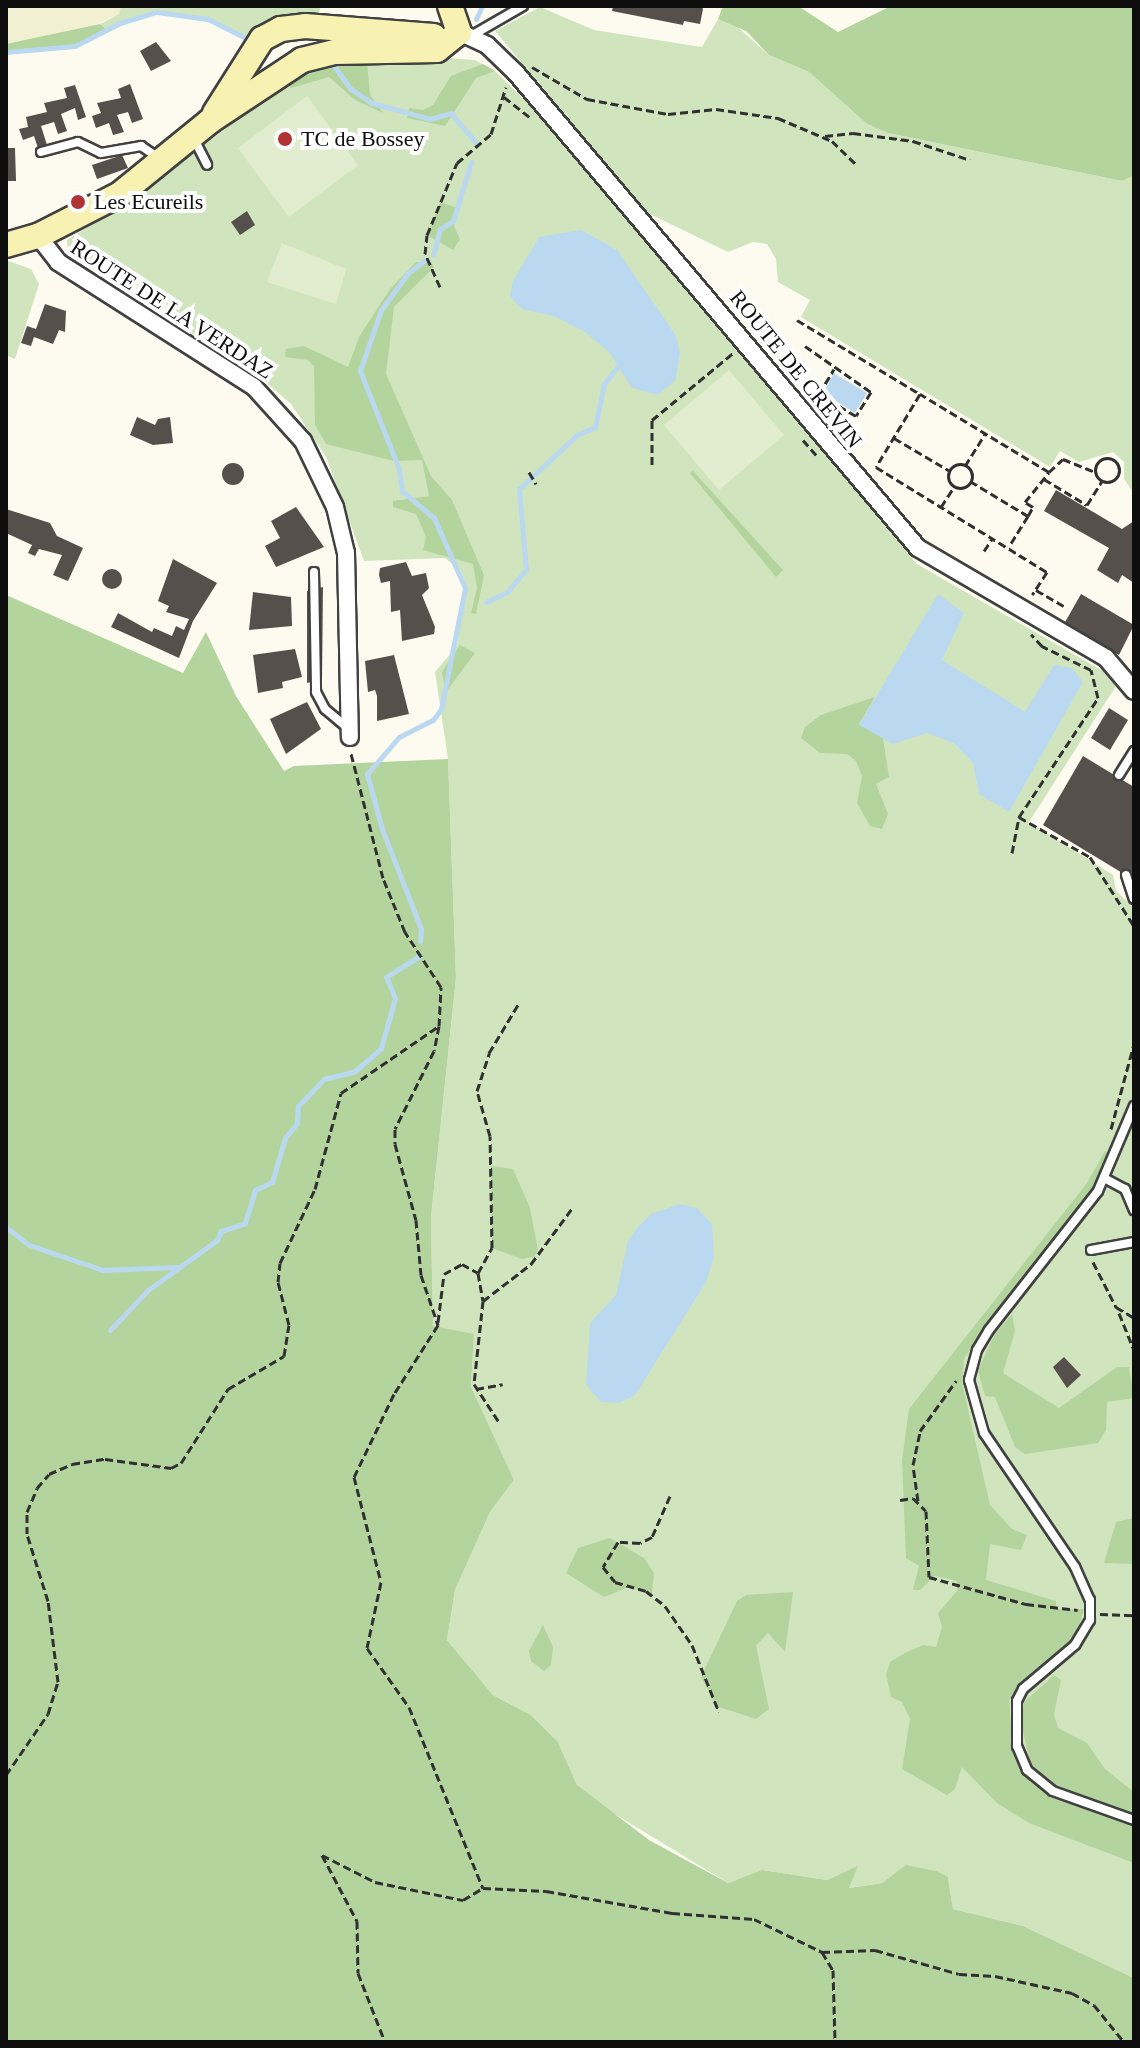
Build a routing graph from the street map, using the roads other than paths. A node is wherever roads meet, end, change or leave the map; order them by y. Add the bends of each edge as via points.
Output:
1 (450, 6) edge
2 (523, 6) edge
3 (465, 34) junction
4 (201, 128) junction
5 (41, 152) dead end
6 (162, 161) junction
7 (207, 165) dead end
8 (38, 236) junction
9 (6, 245) edge
10 (314, 572) dead end
11 (1134, 691) edge
12 (350, 733) joint
13 (1134, 751) edge
14 (1119, 775) dead end
15 (1126, 875) dead end
16 (1134, 899) edge
17 (1134, 1106) edge
18 (1104, 1178) junction
19 (1134, 1210) edge
20 (1134, 1242) edge
21 (1091, 1250) road end
22 (1134, 1820) edge

1 - 3 street
2 - 3 lane
3 - 4 street via 437,50 335,52 302,60
3 - 4 street via 281,29 262,39
3 - 11 street, ROUTE DE CREVIN via 516,73 911,541 1106,658
4 - 6 street
4 - 7 lane
5 - 6 lane via 74,142 101,153 133,145
6 - 8 street via 98,207
8 - 9 street
8 - 12 street, ROUTE DE LA VERDAZ via 58,262 254,387 303,441 335,507 346,553
10 - 12 lane via 316,692
13 - 14 lane
15 - 16 lane
17 - 18 lane
18 - 19 lane via 1125,1189
18 - 22 lane via 1062,1242 977,1350 969,1380 984,1433 1075,1567 1091,1608 1075,1645 1017,1701 1017,1746 1027,1770 1053,1791
20 - 21 lane

